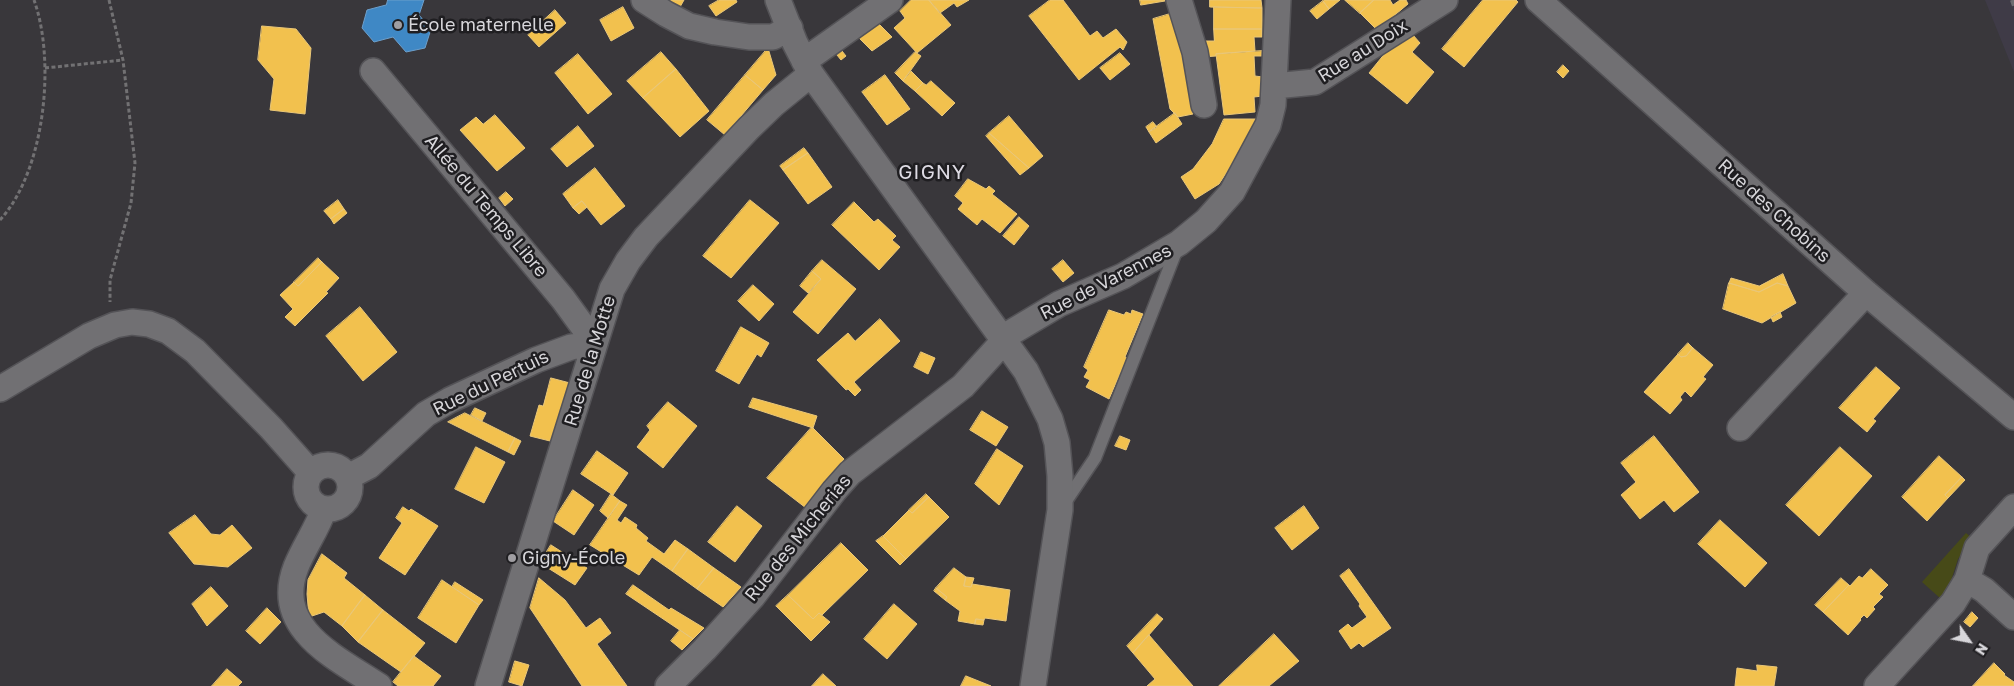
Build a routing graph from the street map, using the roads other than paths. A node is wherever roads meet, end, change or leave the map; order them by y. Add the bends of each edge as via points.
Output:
1 (644, 0) edge
2 (778, 0) edge
3 (890, 0) edge
4 (1179, 0) edge
5 (1278, 0) edge
6 (1445, 0) edge
7 (1538, 0) edge
8 (790, 28) junction
9 (807, 67) junction
10 (373, 71) dead end
11 (1276, 86) junction
12 (1204, 105) dead end
13 (1180, 244) junction
14 (1866, 293) junction
15 (1005, 341) junction
16 (595, 343) junction
17 (0, 388) edge
18 (2014, 417) edge
19 (1740, 428) dead end
20 (310, 473) junction
21 (348, 477) junction
22 (2014, 507) edge
23 (324, 509) junction
24 (1060, 510) junction
25 (1967, 580) junction
26 (2014, 617) edge
27 (379, 686) edge
28 (488, 686) edge
29 (668, 686) edge
30 (1033, 686) edge
31 (1877, 686) edge

1 - 8 street via 689,26 715,32 773,37
2 - 8 street
3 - 9 street, Rue de la Motte
4 - 12 street via 1195,52
5 - 11 street, Rue de Varennes
6 - 11 street, Rue au Doix via 1315,82
7 - 14 street, Rue des Chobins
8 - 9 street
9 - 15 street
9 - 16 street, Rue de la Motte via 646,237 612,288
10 - 16 street, Allée du Temps Libre via 563,299
11 - 13 street, Rue de Varennes via 1268,125 1232,192
13 - 15 street, Rue de Varennes via 1122,276 1058,304 1012,332
13 - 24 lane via 1095,458
14 - 18 street, Rue des Chobins
14 - 19 street
15 - 24 street via 1026,371 1050,419 1057,444
15 - 29 street, Rue des Micherias via 963,386 850,473 753,596
16 - 21 street, Rue du Pertuis via 571,347 536,360 450,400 426,414 369,466
16 - 28 street, Rue de la Motte
17 - 20 street via 89,336 115,325 149,324 168,331 195,350
20 - 21 street via 321,466 334,465
20 - 23 street via 307,494 314,504
21 - 23 street via 350,490 346,500 336,508
22 - 25 street via 1977,548
23 - 27 street via 296,567 290,592 292,607 303,630
24 - 30 street
25 - 26 street via 1984,590
25 - 31 street via 1953,604

